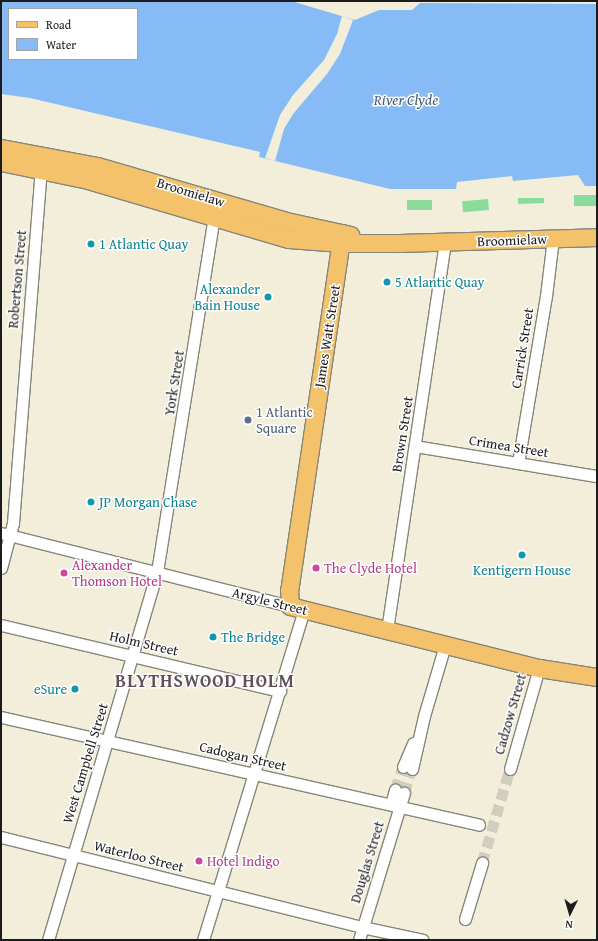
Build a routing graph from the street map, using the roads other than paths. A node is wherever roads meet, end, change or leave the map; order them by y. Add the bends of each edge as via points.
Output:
1 (1, 148) edge
2 (1, 162) edge
3 (41, 169) junction
4 (212, 198) junction
5 (215, 219) junction
6 (597, 237) edge
7 (342, 238) junction
8 (553, 238) junction
9 (446, 242) junction
10 (415, 446) junction
11 (518, 463) junction
12 (597, 476) edge
13 (5, 534) edge
14 (1, 568) edge
15 (157, 572) junction
16 (297, 608) junction
17 (1, 625) edge
18 (387, 630) junction
19 (445, 645) junction
20 (133, 656) junction
21 (539, 668) junction
22 (597, 677) edge
23 (597, 688) edge
24 (280, 691) junction
25 (1, 717) edge
26 (108, 740) junction
27 (408, 768) tunnel mouth
28 (510, 769) tunnel mouth
29 (254, 774) junction
30 (400, 792) tunnel mouth
31 (396, 806) junction
32 (479, 825) dead end
33 (1, 837) edge
34 (73, 855) junction
35 (482, 863) tunnel mouth
36 (217, 890) junction
37 (465, 918) dead end
38 (362, 927) junction
39 (48, 940) edge
40 (203, 940) edge
41 (358, 940) edge
42 (399, 940) edge
43 (422, 940) edge

1 - 4 main road, Broomielaw via 97,166
2 - 3 main road, Broomielaw
3 - 5 main road, Broomielaw via 88,180
3 - 13 street, Robertson Street via 14,507
4 - 5 street, York Street
4 - 7 main road, Broomielaw
5 - 7 main road, Broomielaw via 278,237
5 - 15 street, York Street
6 - 8 main road, Broomielaw
7 - 9 main road, Broomielaw via 380,242
7 - 16 main road, James Watt Street via 289,590
8 - 9 main road, Broomielaw
8 - 11 street, Carrick Street
9 - 10 street, Brown Street
10 - 11 street, Crimea Street
10 - 18 street, Brown Street
11 - 12 street, Crimea Street
13 - 14 street, Robertson Street
13 - 15 street, Argyle Street
15 - 16 street, Argyle Street
15 - 20 street, West Campbell Street
16 - 18 main road, Argyle Street
16 - 24 street
17 - 20 street, Holm Street
18 - 19 main road, Argyle Street
19 - 21 main road, Argyle Street
19 - 27 street
20 - 24 street, Holm Street
20 - 26 street, West Campbell Street
21 - 22 main road, Argyle Street
21 - 23 main road, Argyle Street
21 - 28 street, Cadzow Street
24 - 29 street
25 - 26 street, Cadogan Street
26 - 29 street, Cadogan Street
26 - 34 street, West Campbell Street
29 - 31 street, Cadogan Street
29 - 36 street
30 - 31 street, Douglas Street
31 - 32 street, Cadogan Street
31 - 38 street, Douglas Street
33 - 34 street, Waterloo Street
34 - 36 street, Waterloo Street
34 - 39 street, West Campbell Street
35 - 37 street
36 - 38 street, Waterloo Street
36 - 40 street
38 - 41 street, Douglas Street
38 - 42 street, Waterloo Street
38 - 43 street, Waterloo Street

